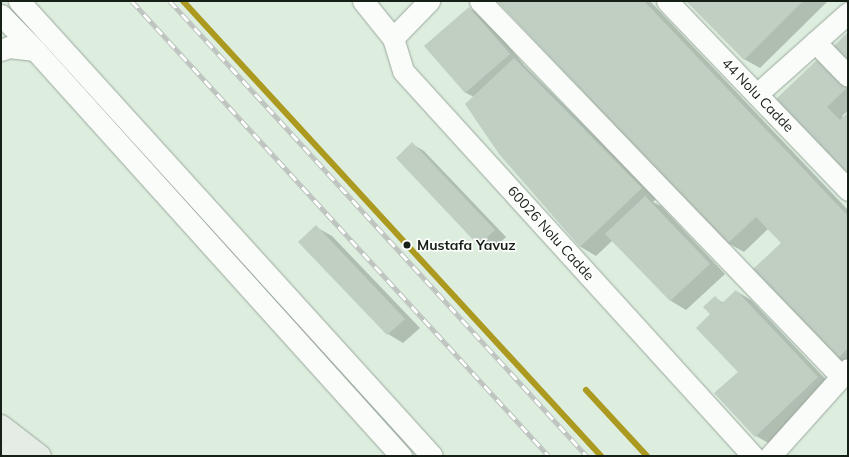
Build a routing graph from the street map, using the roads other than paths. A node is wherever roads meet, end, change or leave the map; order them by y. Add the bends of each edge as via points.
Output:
1 (19, 1) edge
2 (363, 1) edge
3 (429, 1) edge
4 (480, 1) edge
5 (667, 1) edge
6 (848, 13) edge
7 (1, 15) edge
8 (393, 38) junction
9 (815, 42) junction
10 (1, 50) edge
11 (36, 50) junction
12 (848, 76) edge
13 (757, 94) junction
14 (848, 190) edge
15 (845, 372) edge
16 (1, 426) edge
17 (1, 452) edge
18 (22, 456) edge
19 (40, 456) edge
20 (401, 456) edge
21 (432, 456) edge
22 (753, 456) edge
23 (770, 456) edge

1 - 21 street
2 - 8 street, 60026 Nolu Cadde
3 - 8 street
4 - 15 street
5 - 13 street, 44 Nolu Cadde
6 - 9 street
7 - 11 street
8 - 22 street, 60026 Nolu Cadde via 404,71
9 - 12 street
9 - 13 street
10 - 11 street via 9,47
11 - 20 street
13 - 14 street, 44 Nolu Cadde
15 - 23 street
16 - 19 main road
17 - 18 main road

